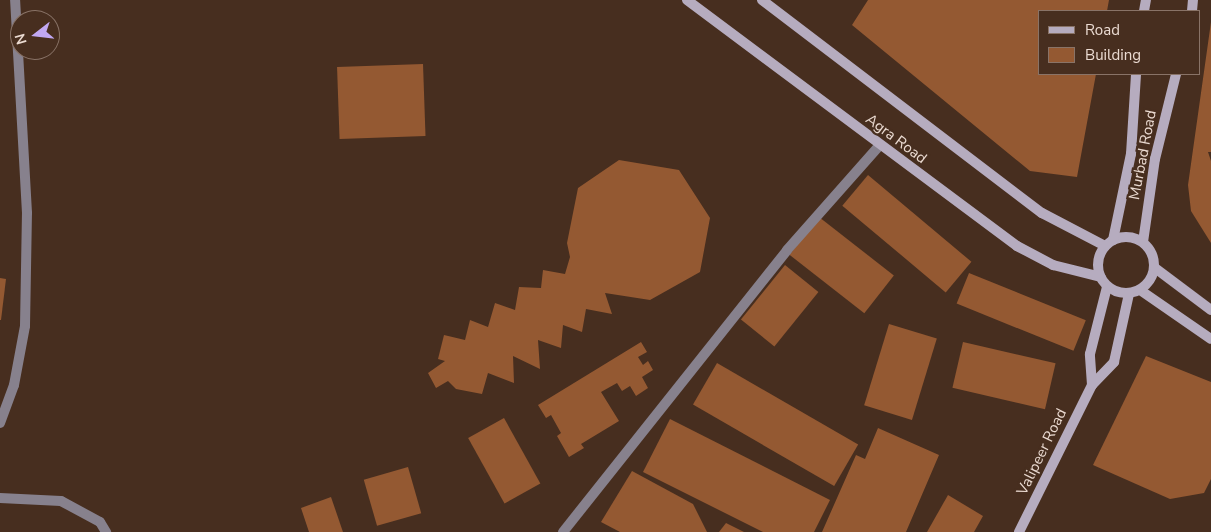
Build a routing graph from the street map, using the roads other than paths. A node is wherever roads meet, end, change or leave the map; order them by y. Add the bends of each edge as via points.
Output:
1 (15, 0) edge
2 (687, 0) edge
3 (762, 0) edge
4 (1136, 75) edge
5 (1176, 75) edge
6 (879, 146) junction
7 (1143, 242) junction
8 (1109, 243) junction
9 (1155, 268) junction
10 (1100, 278) junction
11 (1107, 286) junction
12 (1140, 290) junction
13 (1129, 294) junction
14 (1211, 310) edge
15 (1211, 340) edge
16 (1092, 385) junction
17 (0, 423) edge
18 (0, 498) edge
19 (106, 532) edge
20 (563, 532) edge
21 (1019, 532) edge

1 - 17 street via 27,213 25,326 14,385
2 - 6 main road, Agra Road
3 - 8 main road, Agra Road via 1042,213
4 - 8 main road, Murbad Road via 1131,154
5 - 7 main road, Murbad Road via 1155,159
6 - 10 main road, Agra Road via 1017,246 1053,265
6 - 20 street via 786,250
7 - 8 main road, Agra Road via 1123,237
7 - 9 main road via 1150,249
8 - 10 main road via 1098,266
9 - 12 main road via 1152,277
9 - 14 main road
10 - 11 main road
11 - 13 main road
11 - 16 main road via 1090,354
12 - 13 main road
12 - 15 main road
13 - 16 main road, Valipeer Road via 1114,362
16 - 21 main road, Valipeer Road
18 - 19 street via 61,501 100,522

